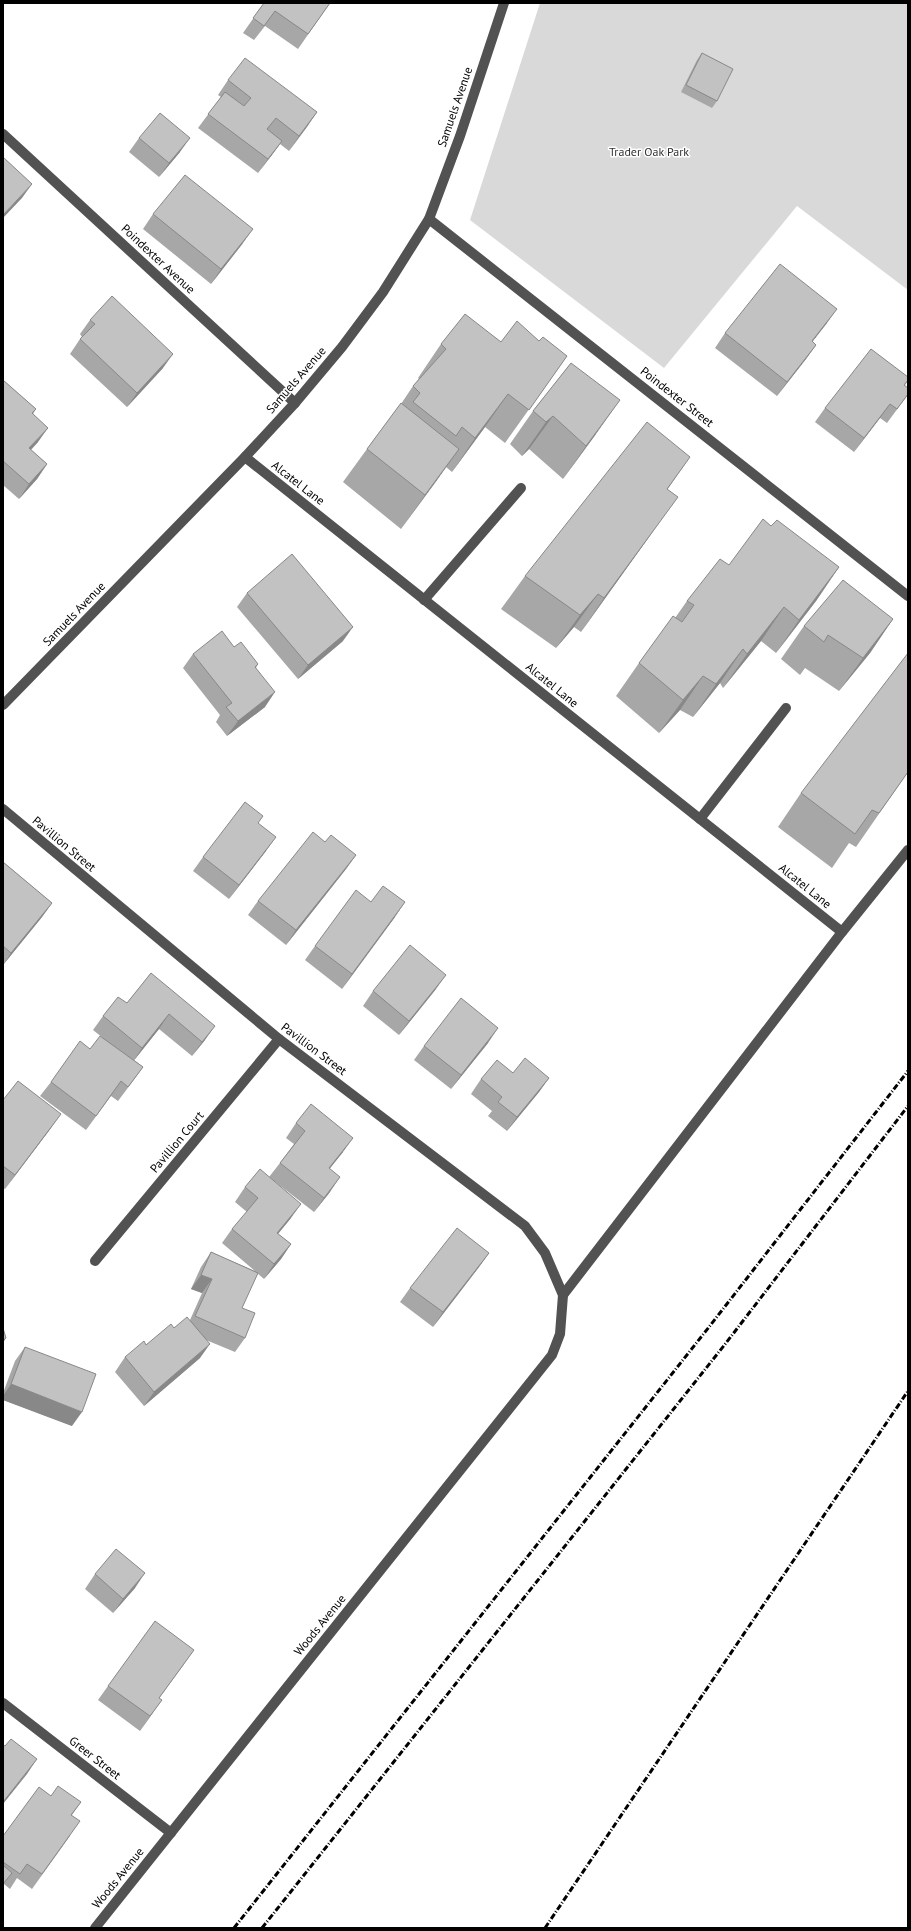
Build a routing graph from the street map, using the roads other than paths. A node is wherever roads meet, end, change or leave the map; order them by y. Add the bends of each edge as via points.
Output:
1 (504, 3) edge
2 (3, 134) edge
3 (429, 219) junction
4 (295, 403) junction
5 (245, 457) junction
6 (521, 488) dead end
7 (908, 596) edge
8 (424, 600) junction
9 (3, 705) edge
10 (786, 708) dead end
11 (3, 809) edge
12 (700, 819) junction
13 (908, 850) edge
14 (842, 932) junction
15 (279, 1039) junction
16 (95, 1261) dead end
17 (563, 1295) junction
18 (560, 1334) joint
19 (3, 1703) edge
20 (171, 1833) junction
21 (95, 1928) edge

1 - 3 street, Samuels Avenue via 460,136
2 - 4 street, Poindexter Avenue
3 - 4 street, Samuels Avenue via 383,292
3 - 7 street, Poindexter Street
4 - 5 street, Samuels Avenue
5 - 8 street, Alcatel Lane
5 - 9 street, Samuels Avenue
6 - 8 street
8 - 12 street, Alcatel Lane
10 - 12 street
11 - 15 street, Pavillion Street
12 - 14 street, Alcatel Lane
13 - 14 street
14 - 17 street
15 - 16 street, Pavillion Court
15 - 17 street, Pavillion Street via 525,1226 545,1253
17 - 18 street, Pavillion Street
18 - 20 street, Woods Avenue via 552,1355
19 - 20 street, Greer Street
20 - 21 street, Woods Avenue

